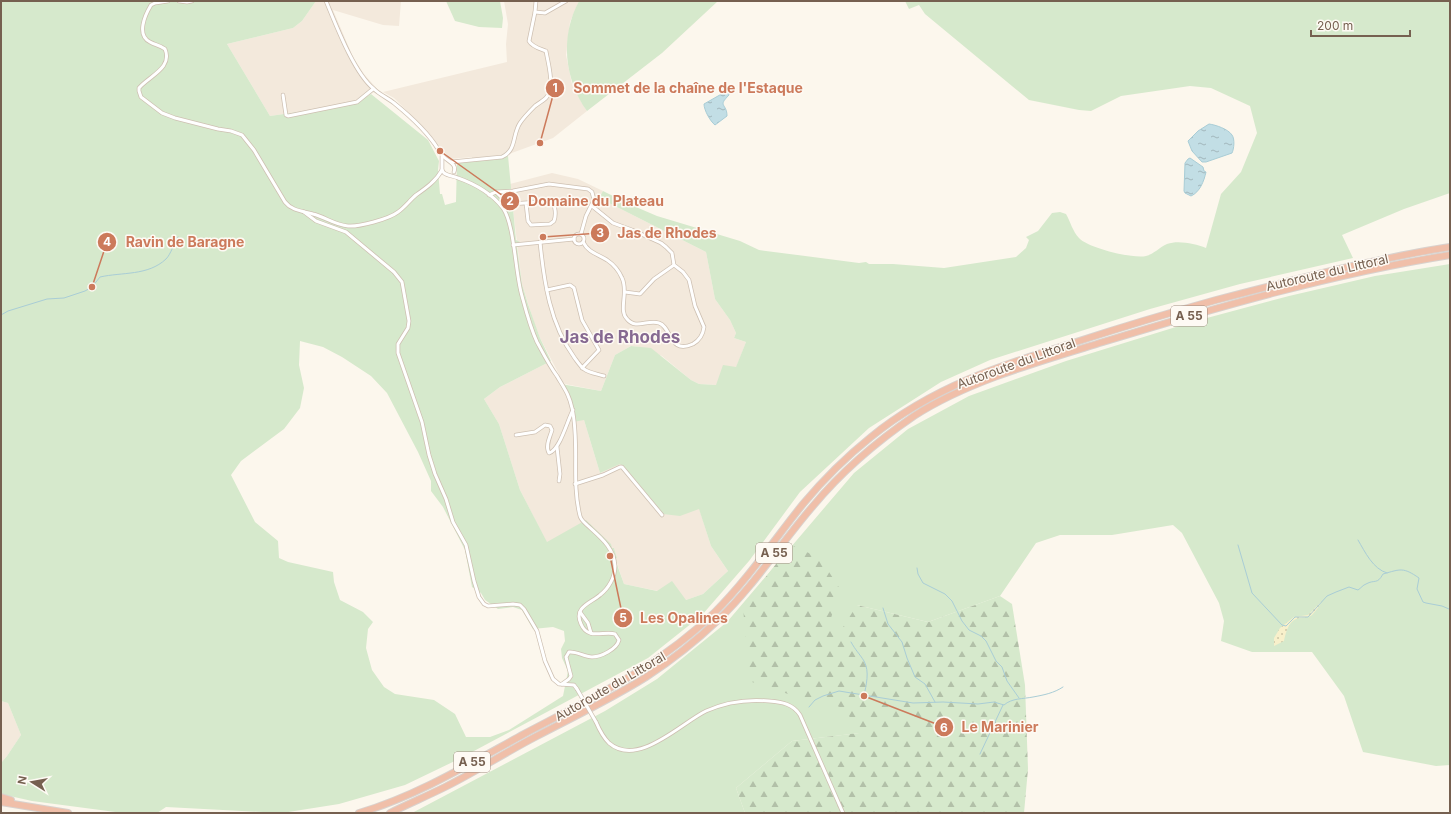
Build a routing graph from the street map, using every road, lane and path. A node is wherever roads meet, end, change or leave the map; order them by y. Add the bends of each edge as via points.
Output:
1 (168, 1) edge
2 (179, 1) edge
3 (192, 1) edge
4 (326, 1) edge
5 (536, 1) edge
6 (566, 1) edge
7 (535, 12) junction
8 (373, 89) junction
9 (283, 95) dead end
10 (442, 156) junction
11 (458, 161) junction
12 (450, 162) junction
13 (443, 165) junction
14 (455, 166) junction
15 (442, 170) junction
16 (454, 172) junction
17 (444, 173) junction
18 (449, 175) junction
19 (439, 176) junction
20 (458, 178) junction
21 (496, 192) junction
22 (489, 195) junction
23 (526, 203) junction
24 (592, 206) junction
25 (304, 212) junction
26 (318, 216) junction
27 (315, 221) junction
28 (332, 222) junction
29 (320, 224) junction
30 (581, 234) junction
31 (574, 239) junction
32 (540, 242) junction
33 (583, 242) junction
34 (513, 245) junction
35 (1450, 247) edge
36 (1450, 255) edge
37 (674, 265) junction
38 (547, 290) junction
39 (625, 292) junction
40 (582, 368) junction
41 (604, 376) dead end
42 (572, 410) junction
43 (516, 435) dead end
44 (557, 448) junction
45 (559, 481) dead end
46 (575, 484) junction
47 (662, 515) dead end
48 (580, 612) junction
49 (591, 633) junction
50 (562, 684) junction
51 (1, 797) edge
52 (1, 802) edge
53 (56, 811) junction
54 (68, 813) edge
55 (359, 813) edge
56 (390, 813) edge
57 (843, 813) edge

1 - 25 street via 151,5 143,26 145,38 165,49 167,56 158,73 139,88 141,97 169,116 242,135 287,205
2 - 3 street
4 - 8 street via 344,44
5 - 7 street
6 - 7 street via 545,13
7 - 11 street via 529,41 530,44 546,51 551,84 545,100 536,105 520,123 510,152 502,157
8 - 9 street via 357,102 288,116
8 - 10 street via 419,126
10 - 12 street
10 - 13 street
11 - 12 street
11 - 14 street
12 - 13 street
12 - 14 street
13 - 15 street
14 - 16 street
15 - 17 street
15 - 19 street
16 - 18 street
16 - 20 street
17 - 18 street
17 - 19 street
18 - 20 street
19 - 28 street via 392,216 350,226
20 - 22 street via 475,185
21 - 22 street
21 - 23 street via 511,204
21 - 24 street via 555,184 590,191 594,196
22 - 34 street via 503,208
23 - 23 street via 551,201 554,204 554,222 531,225 528,221
24 - 30 street
24 - 37 street via 613,223 661,243 672,253
25 - 26 street
25 - 27 street
26 - 27 street via 314,217
26 - 28 street
27 - 29 street
28 - 29 street
29 - 50 street via 346,232 401,279 410,321 398,344 398,353 422,422 435,474 453,522 466,545 477,591 481,601 487,606 516,604 525,610 538,635 553,679
30 - 31 street via 577,234
30 - 33 street
31 - 32 street
31 - 33 street via 578,244
32 - 34 street
32 - 38 street
33 - 39 street via 593,253 613,264 623,280
34 - 42 street via 521,294 531,327 569,395
35 - 55 highway, Autoroute du Littoral / A 55 via 1404,254 1282,282 1038,354 954,385 898,417 849,456 826,478 716,612 677,646 634,674 448,775 410,794
36 - 56 highway, Autoroute du Littoral / A 55 via 1406,262 1281,291 1161,324 988,380 938,402 888,434 845,470 812,506 728,610 680,653 601,702 446,786
37 - 39 street via 654,279 640,294
37 - 39 street via 690,280 695,306 703,323 703,333 696,342 681,346 672,340 665,326 659,323 637,324 628,321 623,309
38 - 40 street via 558,331
38 - 40 street via 570,285 574,288 582,320 599,350
40 - 41 street
42 - 44 street
42 - 46 street via 575,434
43 - 44 street via 535,432 547,425 552,430 547,446 548,452 551,453
44 - 45 street
46 - 47 street via 603,475 620,466
46 - 48 street via 580,517 608,545 615,566 613,577 606,589 584,605
48 - 49 street
48 - 49 street via 580,623
49 - 50 street via 612,633 619,642 614,648 597,656 568,653 566,659 571,676
50 - 57 street, bridge via 573,685 577,689 604,738 618,748 642,748 657,742 695,717 726,704 746,700 787,704 795,708 800,716
51 - 53 highway
52 - 53 highway
53 - 54 highway

